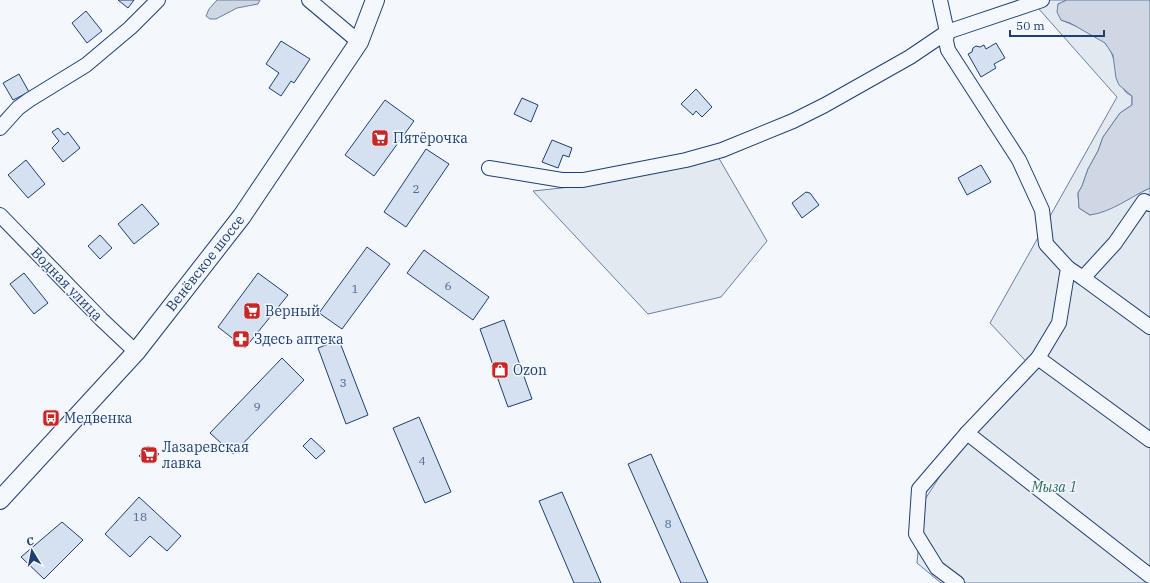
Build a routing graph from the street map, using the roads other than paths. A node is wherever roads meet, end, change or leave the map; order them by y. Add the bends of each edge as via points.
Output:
1 (158, 0) edge
2 (309, 0) edge
3 (375, 0) edge
4 (940, 0) edge
5 (1042, 0) edge
6 (947, 32) junction
7 (359, 42) junction
8 (0, 128) edge
9 (489, 168) dead end
10 (1148, 201) edge
11 (0, 215) edge
12 (1068, 268) junction
13 (1083, 278) junction
14 (1150, 327) edge
15 (136, 352) junction
16 (1038, 358) junction
17 (967, 433) junction
18 (1150, 440) edge
19 (0, 500) edge
20 (1150, 576) edge
21 (957, 583) edge

1 - 8 street via 130,28 86,65 18,108
2 - 7 street
3 - 7 main road, Венёвское шоссе
4 - 6 street
5 - 6 street
6 - 9 street via 910,58 825,105 722,150 686,160 583,180 562,180
6 - 12 street via 948,50 1032,184 1042,210 1046,244
7 - 15 main road, Венёвское шоссе via 242,216
10 - 13 street
11 - 15 street, Водная улица
12 - 13 street
12 - 16 street via 1059,323
13 - 14 street
15 - 19 main road, Венёвское шоссе
16 - 17 street
16 - 18 street
17 - 20 street
17 - 21 street via 919,489 916,534 937,568

